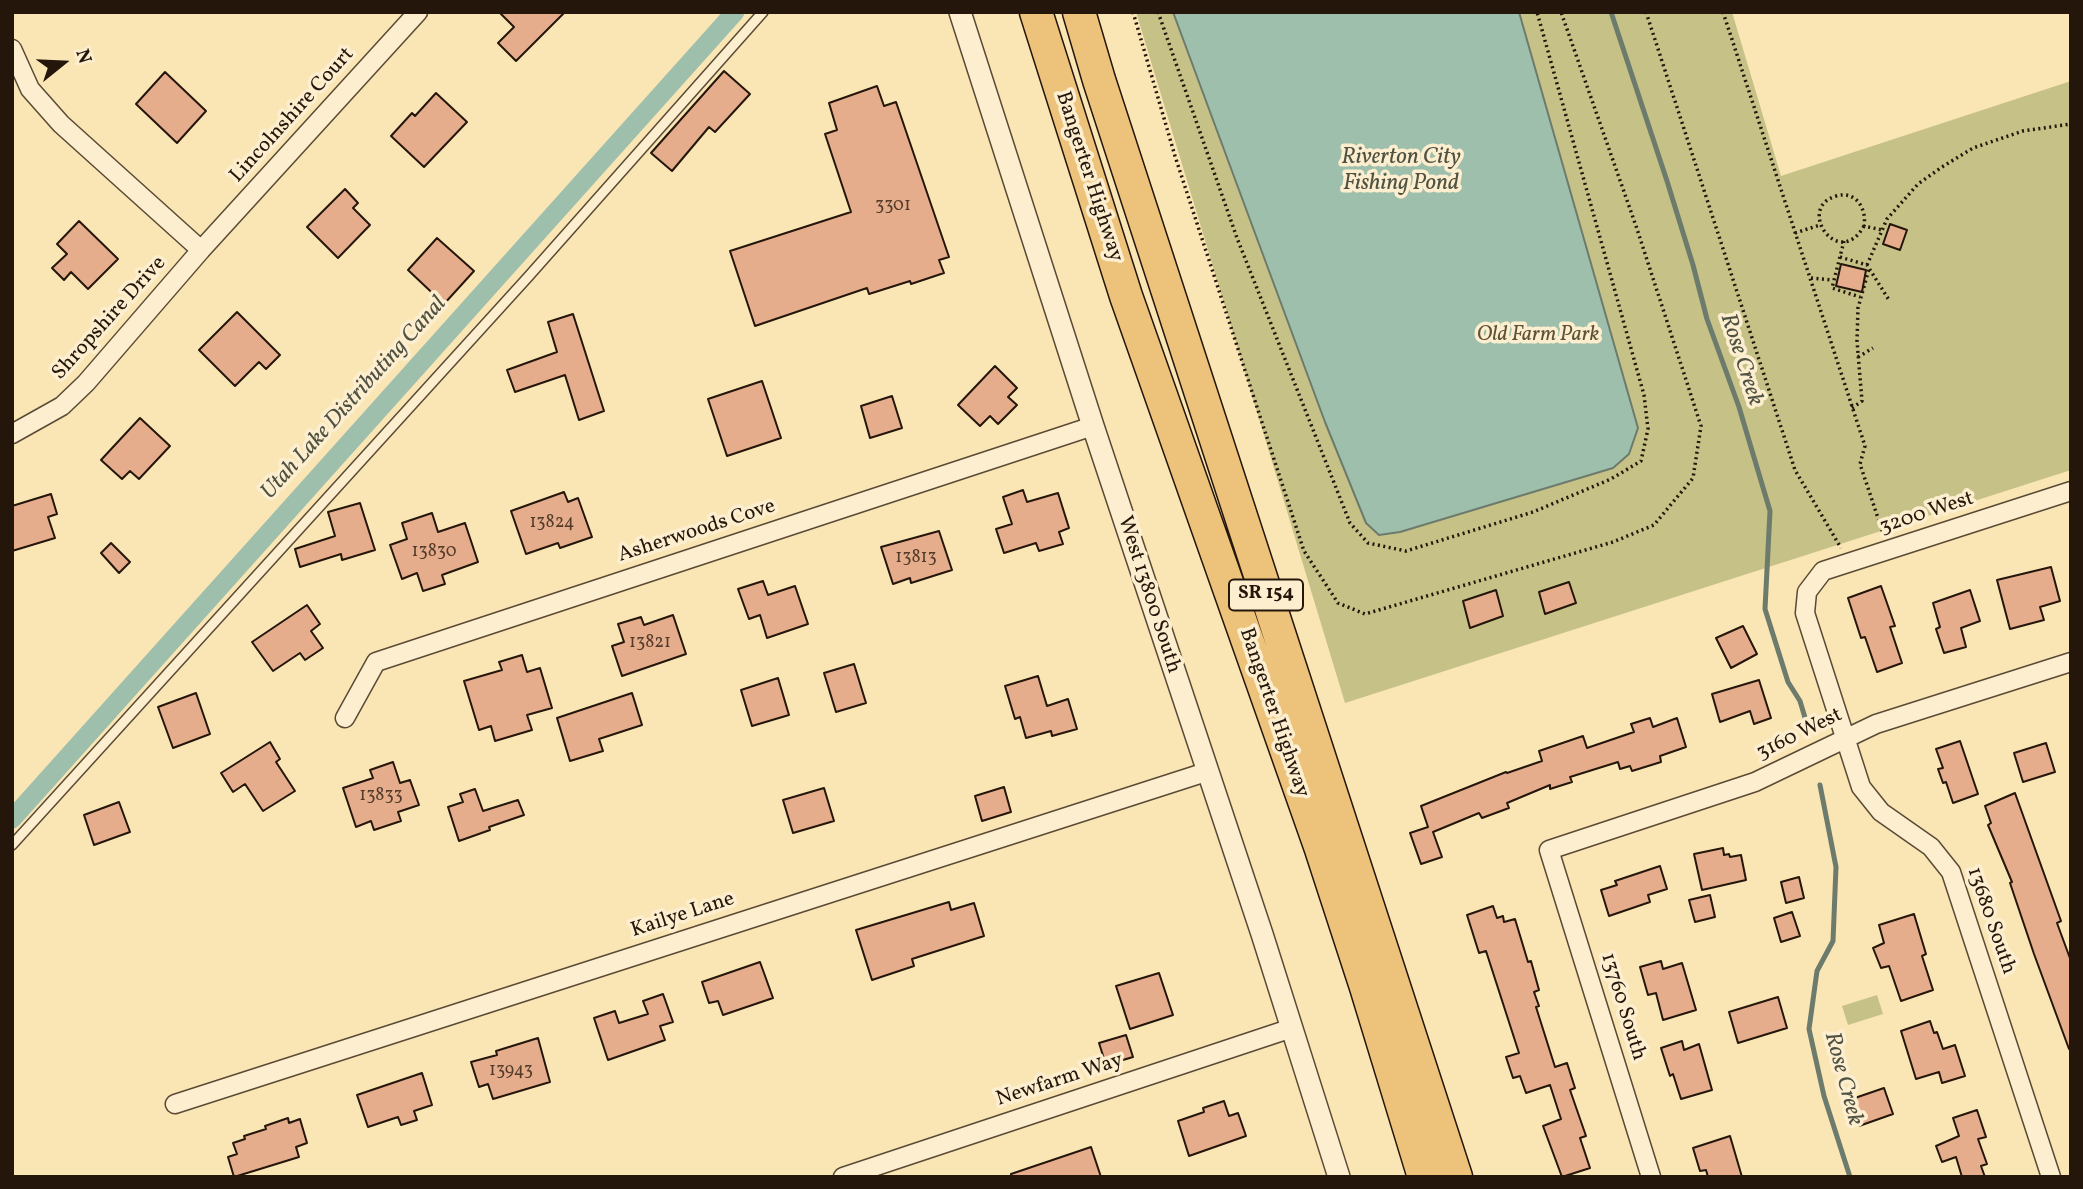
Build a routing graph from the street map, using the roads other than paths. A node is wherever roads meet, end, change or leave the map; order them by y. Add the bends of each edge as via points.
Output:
1 (418, 12) edge
2 (763, 12) edge
3 (960, 12) edge
4 (1036, 12) edge
5 (1079, 12) edge
6 (12, 49) edge
7 (201, 250) junction
8 (1093, 426) junction
9 (12, 434) edge
10 (2071, 491) edge
11 (1807, 592) joint
12 (2071, 662) edge
13 (345, 718) dead end
14 (1844, 739) junction
15 (1206, 772) junction
16 (12, 845) edge
17 (1549, 850) joint
18 (1292, 1028) junction
19 (175, 1104) dead end
20 (843, 1177) edge
21 (1339, 1177) edge
22 (1424, 1177) edge
23 (1456, 1177) edge
24 (1651, 1177) edge
25 (2051, 1177) edge

1 - 7 street, Lincolnshire Court
2 - 16 lane
3 - 8 street, West 13800 South
4 - 22 highway, Bangerter Highway / SR 154 via 1135,322 1325,862
5 - 23 highway, Bangerter Highway / SR 154
6 - 7 street via 30,89 61,124
7 - 9 street, Shropshire Drive via 62,406
8 - 13 street, Asherwoods Cove via 376,662
8 - 15 street, West 13800 South
10 - 11 street, 3200 West via 1823,571
11 - 14 street, 13680 South via 1805,612
12 - 14 street, 3160 West via 1877,724
14 - 17 street, 3160 West via 1755,782
14 - 25 street, 13680 South via 1861,787 1881,812 1931,846 1951,872
15 - 18 street, West 13800 South
15 - 19 street, Kailye Lane
17 - 24 street, 13760 South
18 - 20 street, Newfarm Way
18 - 21 street, West 13800 South

